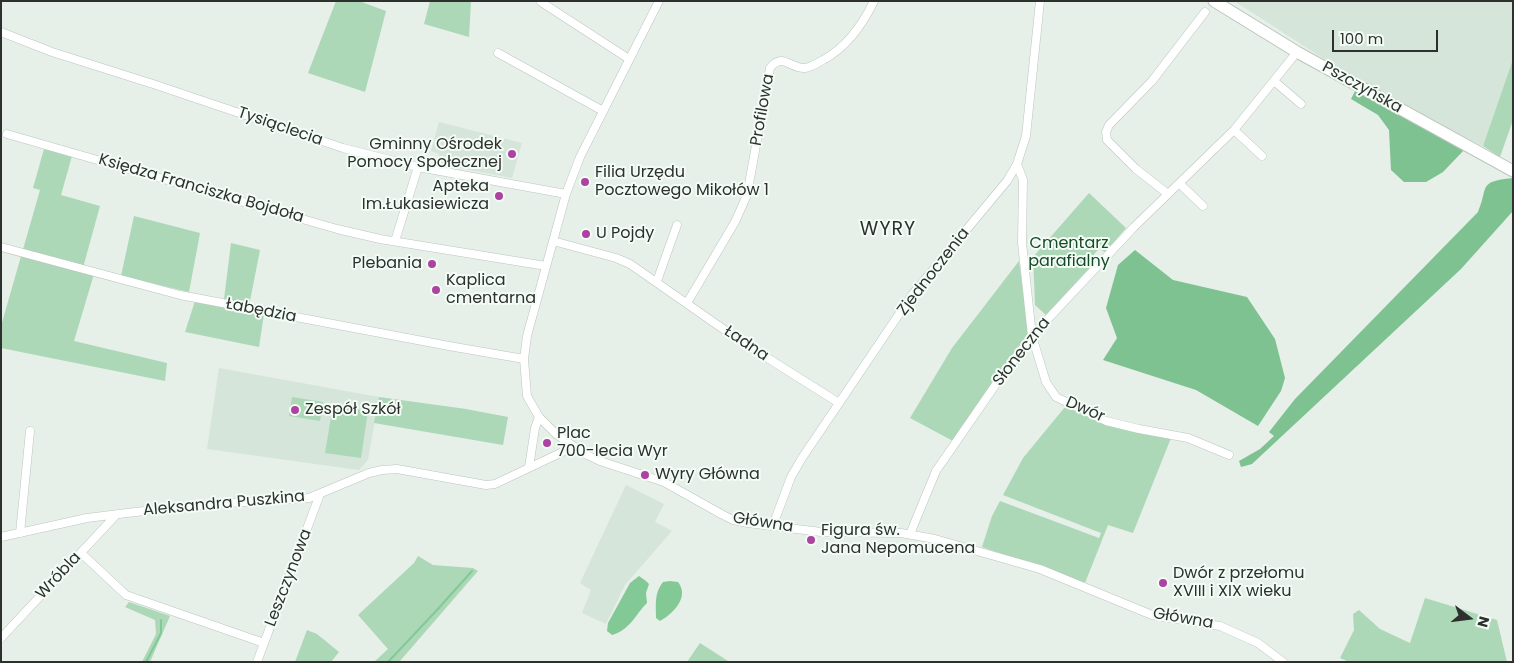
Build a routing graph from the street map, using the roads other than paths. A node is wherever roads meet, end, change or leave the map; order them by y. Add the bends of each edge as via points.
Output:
1 (659, 1) edge
2 (874, 1) edge
3 (1040, 1) edge
4 (1214, 1) edge
5 (541, 2) edge
6 (1205, 12) dead end
7 (1, 32) edge
8 (1297, 52) junction
9 (498, 53) dead end
10 (629, 59) junction
11 (1274, 81) junction
12 (1301, 104) dead end
13 (603, 111) junction
14 (1234, 130) junction
15 (7, 134) dead end
16 (1262, 156) dead end
17 (1018, 164) junction
18 (418, 168) junction
19 (1513, 171) edge
20 (1180, 184) junction
21 (566, 194) junction
22 (1168, 194) junction
23 (1203, 206) dead end
24 (677, 225) dead end
25 (395, 241) junction
26 (553, 241) junction
27 (1, 247) edge
28 (546, 266) junction
29 (657, 281) junction
30 (687, 303) junction
31 (1032, 336) junction
32 (524, 359) junction
33 (840, 402) junction
34 (539, 417) junction
35 (30, 431) dead end
36 (573, 447) junction
37 (1229, 455) dead end
38 (529, 467) junction
39 (320, 494) junction
40 (117, 514) junction
41 (773, 525) junction
42 (20, 533) junction
43 (910, 534) junction
44 (1, 537) edge
45 (81, 554) junction
46 (1, 638) edge
47 (264, 644) junction
48 (257, 662) edge
49 (1283, 662) edge

1 - 10 street, Główna
2 - 30 street, Profilowa via 855,33 835,54 804,68 781,60 770,68 747,195 735,222
3 - 17 street, Zjednoczenia via 1026,136
4 - 8 main road, Pszczyńska
5 - 10 street
6 - 22 street via 1152,81 1106,132 1107,140 1136,169
7 - 18 street, Tysiąclecia via 288,131
8 - 11 street, Słoneczna
8 - 19 main road, Pszczyńska
9 - 13 street
10 - 13 street, Główna
11 - 12 street
11 - 14 street, Słoneczna
13 - 21 street, Główna
14 - 16 street
14 - 20 street, Słoneczna
15 - 25 street, Księdza Franciszka Bojdoła via 337,229
17 - 31 street, Dwór via 1023,180 1022,243
17 - 33 street, Zjednoczenia via 912,295
18 - 21 street, Tysiąclecia
18 - 25 street
20 - 22 street, Słoneczna
20 - 23 street
21 - 26 street, Główna
22 - 31 street, Słoneczna
24 - 29 street
25 - 28 street, Księdza Franciszka Bojdoła
26 - 28 street, Główna
26 - 29 street, Ładna via 616,258
27 - 32 street, Łabędzia via 180,294
28 - 32 street, Główna
29 - 30 street, Ładna
30 - 33 street, Ładna via 739,340
31 - 37 street, Dwór via 1046,382 1056,397 1064,402 1106,420 1188,438
31 - 43 street, Słoneczna via 936,472
32 - 34 street, Główna via 527,396
33 - 41 street, Zjednoczenia via 802,458
34 - 36 street, Główna
34 - 38 street
35 - 42 street
36 - 38 street, Aleksandra Puszkina
36 - 41 street, Główna via 600,461 664,482 733,520
38 - 39 street, Aleksandra Puszkina via 505,480 486,485 396,469 382,470
39 - 40 street, Aleksandra Puszkina via 308,498
39 - 47 street, Leszczynowa
40 - 42 street, Aleksandra Puszkina
40 - 45 street, Wróbla
41 - 43 street, Główna via 820,532
42 - 44 street, Aleksandra Puszkina
43 - 49 street, Główna via 1040,569 1152,615 1220,626 1258,643
45 - 46 street, Wróbla
45 - 47 street via 126,595
47 - 48 street, Leszczynowa

